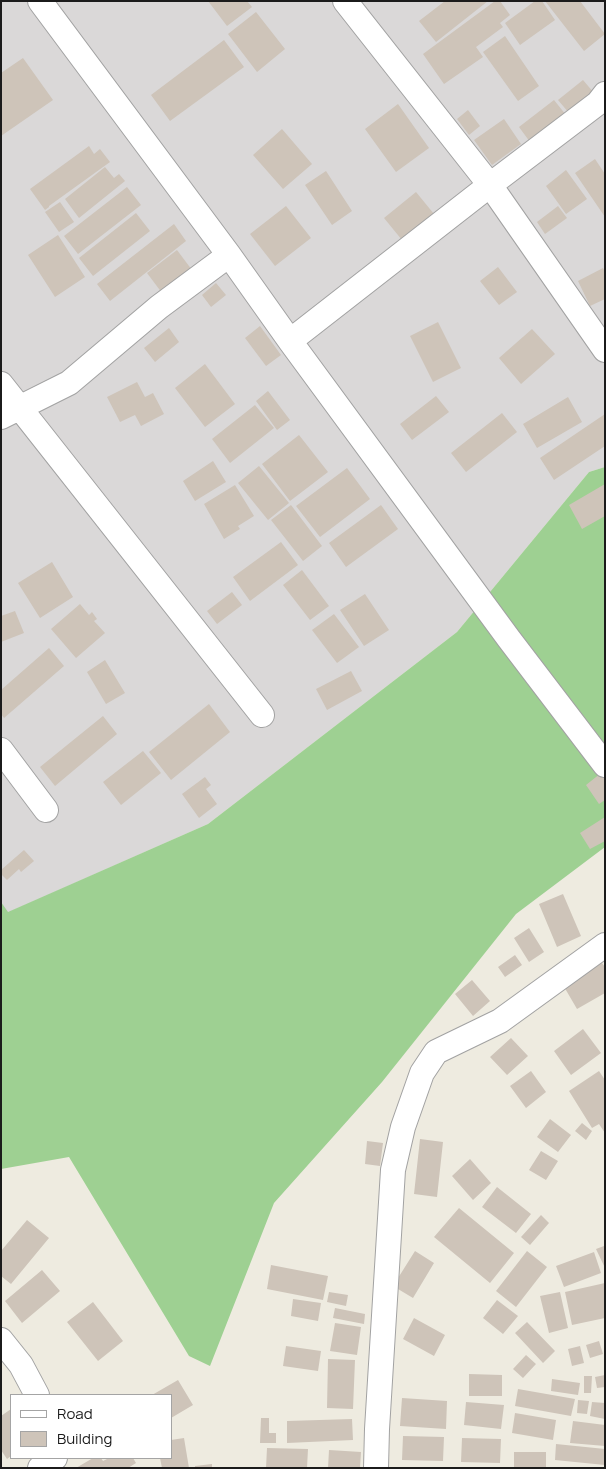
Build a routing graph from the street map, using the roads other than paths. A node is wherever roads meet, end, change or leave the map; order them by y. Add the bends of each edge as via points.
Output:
1 (40, 1) edge
2 (345, 1) edge
3 (603, 101) edge
4 (490, 185) junction
5 (229, 255) junction
6 (290, 341) junction
7 (605, 350) edge
8 (1, 384) edge
9 (10, 413) edge
10 (262, 716) dead end
11 (1, 750) edge
12 (605, 765) edge
13 (46, 810) dead end
14 (605, 945) edge
15 (1, 1340) edge
16 (36, 1394) edge
17 (54, 1459) edge
18 (40, 1468) edge
19 (376, 1468) edge

1 - 5 street
2 - 4 street
3 - 4 street
4 - 6 street
4 - 7 street
5 - 6 street
5 - 9 street via 159,307 69,383
6 - 12 street
8 - 9 street
9 - 10 street
11 - 13 street
14 - 19 street via 500,1021 436,1052 422,1073 403,1127 393,1170
15 - 16 street via 21,1365
17 - 18 street

